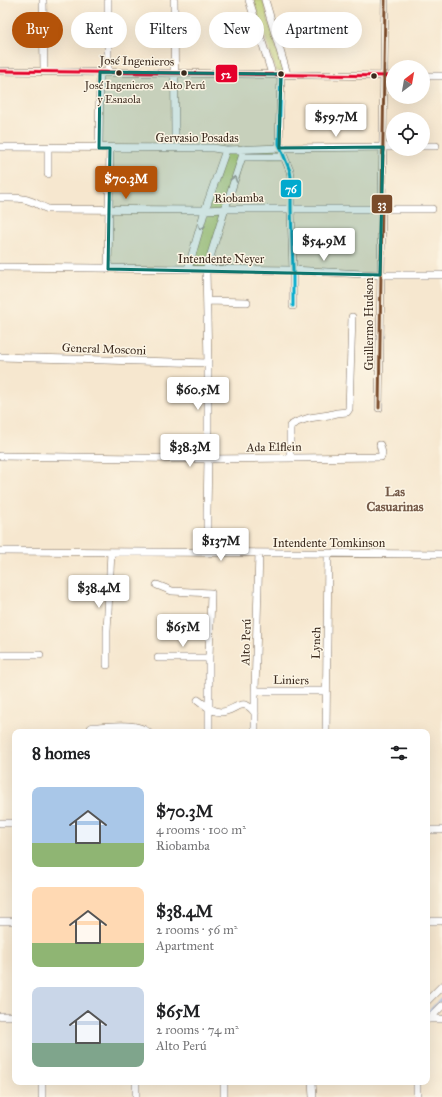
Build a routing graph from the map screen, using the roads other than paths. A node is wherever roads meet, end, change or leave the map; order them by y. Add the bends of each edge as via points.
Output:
1 (43, 0) edge
2 (108, 0) edge
3 (174, 0) edge
4 (249, 0) edge
5 (265, 0) edge
6 (385, 0) edge
7 (0, 71) edge
8 (44, 71) junction
9 (100, 72) junction
10 (108, 72) junction
11 (174, 72) junction
12 (272, 74) junction
13 (284, 74) junction
14 (384, 76) junction
15 (430, 76) edge
16 (442, 76) edge
17 (175, 134) dead end
18 (430, 146) edge
19 (436, 146) dead end
20 (0, 147) edge
21 (383, 147) junction
22 (48, 148) junction
23 (99, 148) junction
24 (110, 148) junction
25 (280, 148) junction
26 (243, 149) junction
27 (226, 150) junction
28 (242, 157) junction
29 (284, 157) junction
30 (48, 174) dead end
31 (0, 198) edge
32 (110, 209) junction
33 (224, 209) junction
34 (291, 209) junction
35 (432, 209) dead end
36 (205, 210) junction
37 (382, 210) junction
38 (0, 267) edge
39 (108, 269) junction
40 (188, 270) junction
41 (206, 270) junction
42 (293, 270) junction
43 (380, 274) junction
44 (442, 275) edge
45 (207, 301) junction
46 (247, 302) dead end
47 (293, 306) dead end
48 (352, 317) dead end
49 (0, 357) edge
50 (208, 363) junction
51 (379, 408) dead end
52 (380, 445) dead end
53 (0, 456) edge
54 (290, 458) junction
55 (208, 459) junction
56 (0, 551) edge
57 (111, 552) junction
58 (207, 553) junction
59 (259, 553) junction
60 (328, 554) junction
61 (442, 554) edge
62 (157, 585) dead end
63 (0, 655) edge
64 (40, 655) dead end
65 (158, 658) dead end
66 (209, 658) junction
67 (107, 665) dead end
68 (255, 691) junction
69 (326, 691) junction
70 (198, 700) dead end
71 (209, 708) junction
72 (255, 713) junction
73 (91, 729) edge
74 (145, 729) edge
75 (209, 729) edge
76 (255, 729) edge
77 (326, 729) edge
78 (0, 822) edge
79 (12, 823) edge
80 (430, 830) edge
81 (442, 830) edge
82 (0, 921) edge
83 (12, 921) edge
84 (430, 921) edge
85 (442, 921) edge
86 (442, 986) edge
87 (430, 999) edge
88 (442, 1006) edge
89 (0, 1016) edge
90 (12, 1016) edge
91 (430, 1017) edge
92 (430, 1019) edge
93 (442, 1019) edge
94 (42, 1085) edge
95 (136, 1085) edge
96 (224, 1085) edge
97 (312, 1085) edge
98 (417, 1085) edge
99 (42, 1097) edge
100 (136, 1097) edge
101 (224, 1097) edge
102 (313, 1097) edge
103 (417, 1097) edge

1 - 8 street
2 - 10 street
3 - 11 street
4 - 12 street
5 - 13 street
6 - 14 street, Guillermo Hudson
7 - 8 street, José Ingenieros
8 - 9 street, José Ingenieros
9 - 10 street, José Ingenieros
9 - 23 street
10 - 11 street, José Ingenieros
11 - 12 street, José Ingenieros
11 - 17 street
12 - 13 street, José Ingenieros
13 - 14 street, José Ingenieros
13 - 25 street
14 - 21 street, Guillermo Hudson
15 - 16 street
18 - 19 street
20 - 22 street, Gervasio Posadas
21 - 25 street, Gervasio Posadas
21 - 37 street, Guillermo Hudson
22 - 23 street, Gervasio Posadas
22 - 30 street
23 - 24 street, Gervasio Posadas
24 - 27 street, Gervasio Posadas
24 - 32 street
25 - 26 street, Gervasio Posadas
25 - 29 street
26 - 27 street, Gervasio Posadas
26 - 28 street
27 - 36 street
28 - 29 street, Gervasio Posadas
33 -> 28 street
29 - 34 street via 291,177
31 - 32 street, Riobamba via 24,199 48,209
32 - 36 street, Riobamba
32 - 39 street
33 - 34 street, Riobamba
33 - 36 street, Riobamba
33 - 41 street
34 - 37 street, Riobamba
34 - 42 street
35 - 37 street, Riobamba
36 -> 40 street
37 - 43 street, Guillermo Hudson
38 - 39 street, Intendente Neyer
39 - 40 street, Intendente Neyer
40 - 41 street, Intendente Neyer
41 - 42 street, Intendente Neyer
41 - 45 street
42 - 43 street, Intendente Neyer
42 - 47 street
43 - 44 street, Intendente Neyer
43 - 51 street, Guillermo Hudson
45 - 46 street
45 - 50 street
48 - 54 street via 349,409 347,412 309,418 290,426
49 - 50 street, General Mosconi
50 - 55 street
52 - 54 street, Ada Elflein via 380,457
53 - 55 street, Ada Elflein
54 - 55 street, Ada Elflein
55 - 58 street
56 - 57 street, Intendente Tomkinson
57 - 58 street, Intendente Tomkinson
57 - 67 street
58 - 59 street, Intendente Tomkinson
59 - 60 street, Intendente Tomkinson
59 - 68 street, Alto Perú
60 - 61 street, Intendente Tomkinson
60 - 69 street, Lynch
62 - 66 street via 172,591 211,593
63 - 64 street
65 - 66 street
66 - 71 street
68 - 69 street, Liniers
68 - 72 street, Alto Perú
69 - 77 street, Lynch
70 - 71 street
71 - 72 street via 222,713 245,705
71 - 75 street
72 - 76 street, Alto Perú
73 - 74 street via 120,726
78 - 79 street
80 - 81 street
82 - 83 street
84 - 85 street
86 - 87 street
88 - 91 street
89 - 90 street
92 - 93 street
94 - 99 street
95 - 100 street
96 - 101 street
97 - 102 street
98 - 103 street

